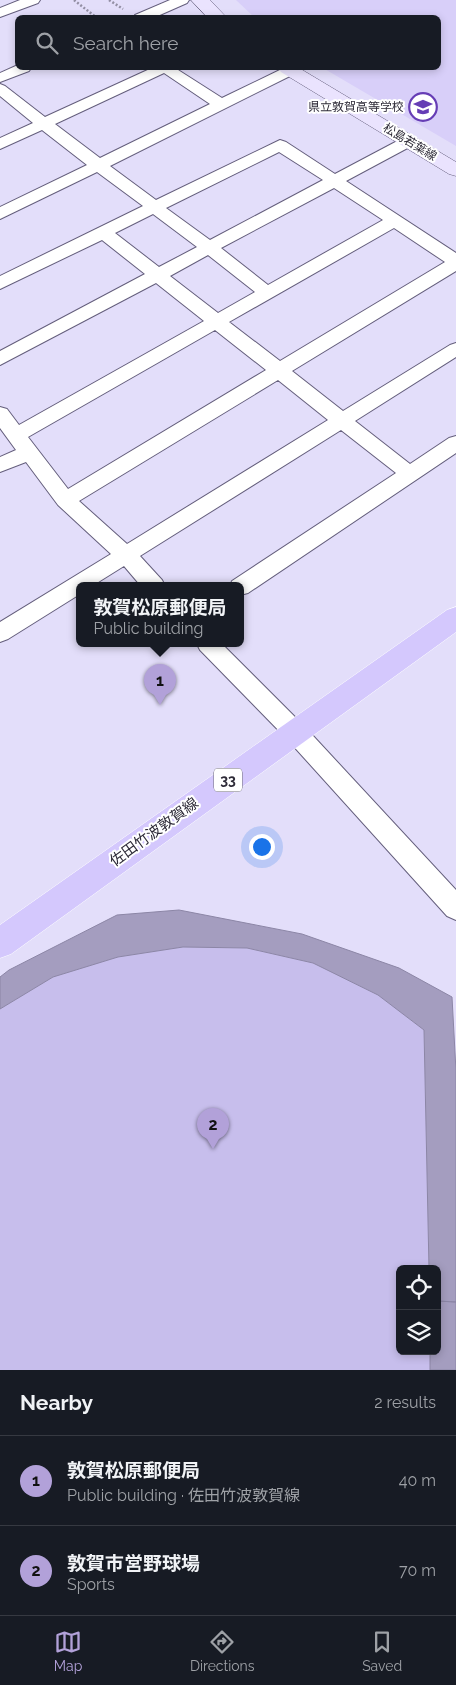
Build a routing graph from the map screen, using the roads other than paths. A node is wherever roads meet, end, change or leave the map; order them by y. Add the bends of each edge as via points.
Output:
1 (33, 0) edge
2 (182, 0) edge
3 (200, 0) edge
4 (0, 14) edge
5 (147, 15) edge
6 (216, 15) edge
7 (19, 70) edge
8 (160, 70) edge
9 (167, 70) edge
10 (287, 70) edge
11 (291, 70) edge
12 (0, 78) edge
13 (0, 89) edge
14 (220, 104) junction
15 (43, 124) junction
16 (408, 142) junction
17 (0, 144) edge
18 (98, 165) junction
19 (456, 170) edge
20 (334, 180) junction
21 (155, 207) junction
22 (0, 214) edge
23 (394, 221) junction
24 (103, 232) junction
25 (211, 248) junction
26 (456, 262) edge
27 (157, 276) junction
28 (0, 283) edge
29 (267, 293) junction
30 (217, 321) junction
31 (456, 349) edge
32 (0, 359) edge
33 (280, 370) junction
34 (0, 414) edge
35 (342, 420) junction
36 (16, 436) junction
37 (456, 444) edge
38 (28, 453) junction
39 (0, 465) edge
40 (410, 474) junction
41 (65, 500) junction
42 (124, 554) junction
43 (80, 582) edge
44 (150, 582) edge
45 (244, 584) edge
46 (76, 585) edge
47 (456, 618) edge
48 (0, 633) edge
49 (211, 647) edge
50 (295, 732) junction
51 (456, 908) edge
52 (0, 943) edge

1 - 4 street
2 - 5 street
3 - 6 main road
7 - 12 street
8 - 15 street
9 - 14 street
10 - 14 street
11 - 16 main road, 松島若葉線
13 - 15 street
14 - 18 street
15 - 17 street
15 - 18 street
16 - 19 main road, 松島若葉線
16 - 20 street
18 - 21 street
18 - 22 street
20 - 21 street via 280,145
20 - 23 street
20 - 25 street
21 - 24 street
21 - 25 street
23 - 26 street
23 - 29 street
24 - 27 street
24 - 28 street
25 - 27 street
25 - 29 street
26 - 33 street
27 - 30 street
27 - 32 street
29 - 30 street
30 - 33 street
30 - 36 street
31 - 35 street
33 - 35 street
33 - 41 street
34 - 36 street
35 - 40 street
35 - 42 street
36 - 38 street
37 - 40 street
38 - 39 street
38 - 41 street
40 - 45 street
41 - 42 street
42 - 43 street
42 - 44 street
46 - 48 street
47 - 50 main road, 佐田竹波敦賀線 / 33
49 - 50 street
50 - 51 street
50 - 52 main road, 佐田竹波敦賀線 / 33

